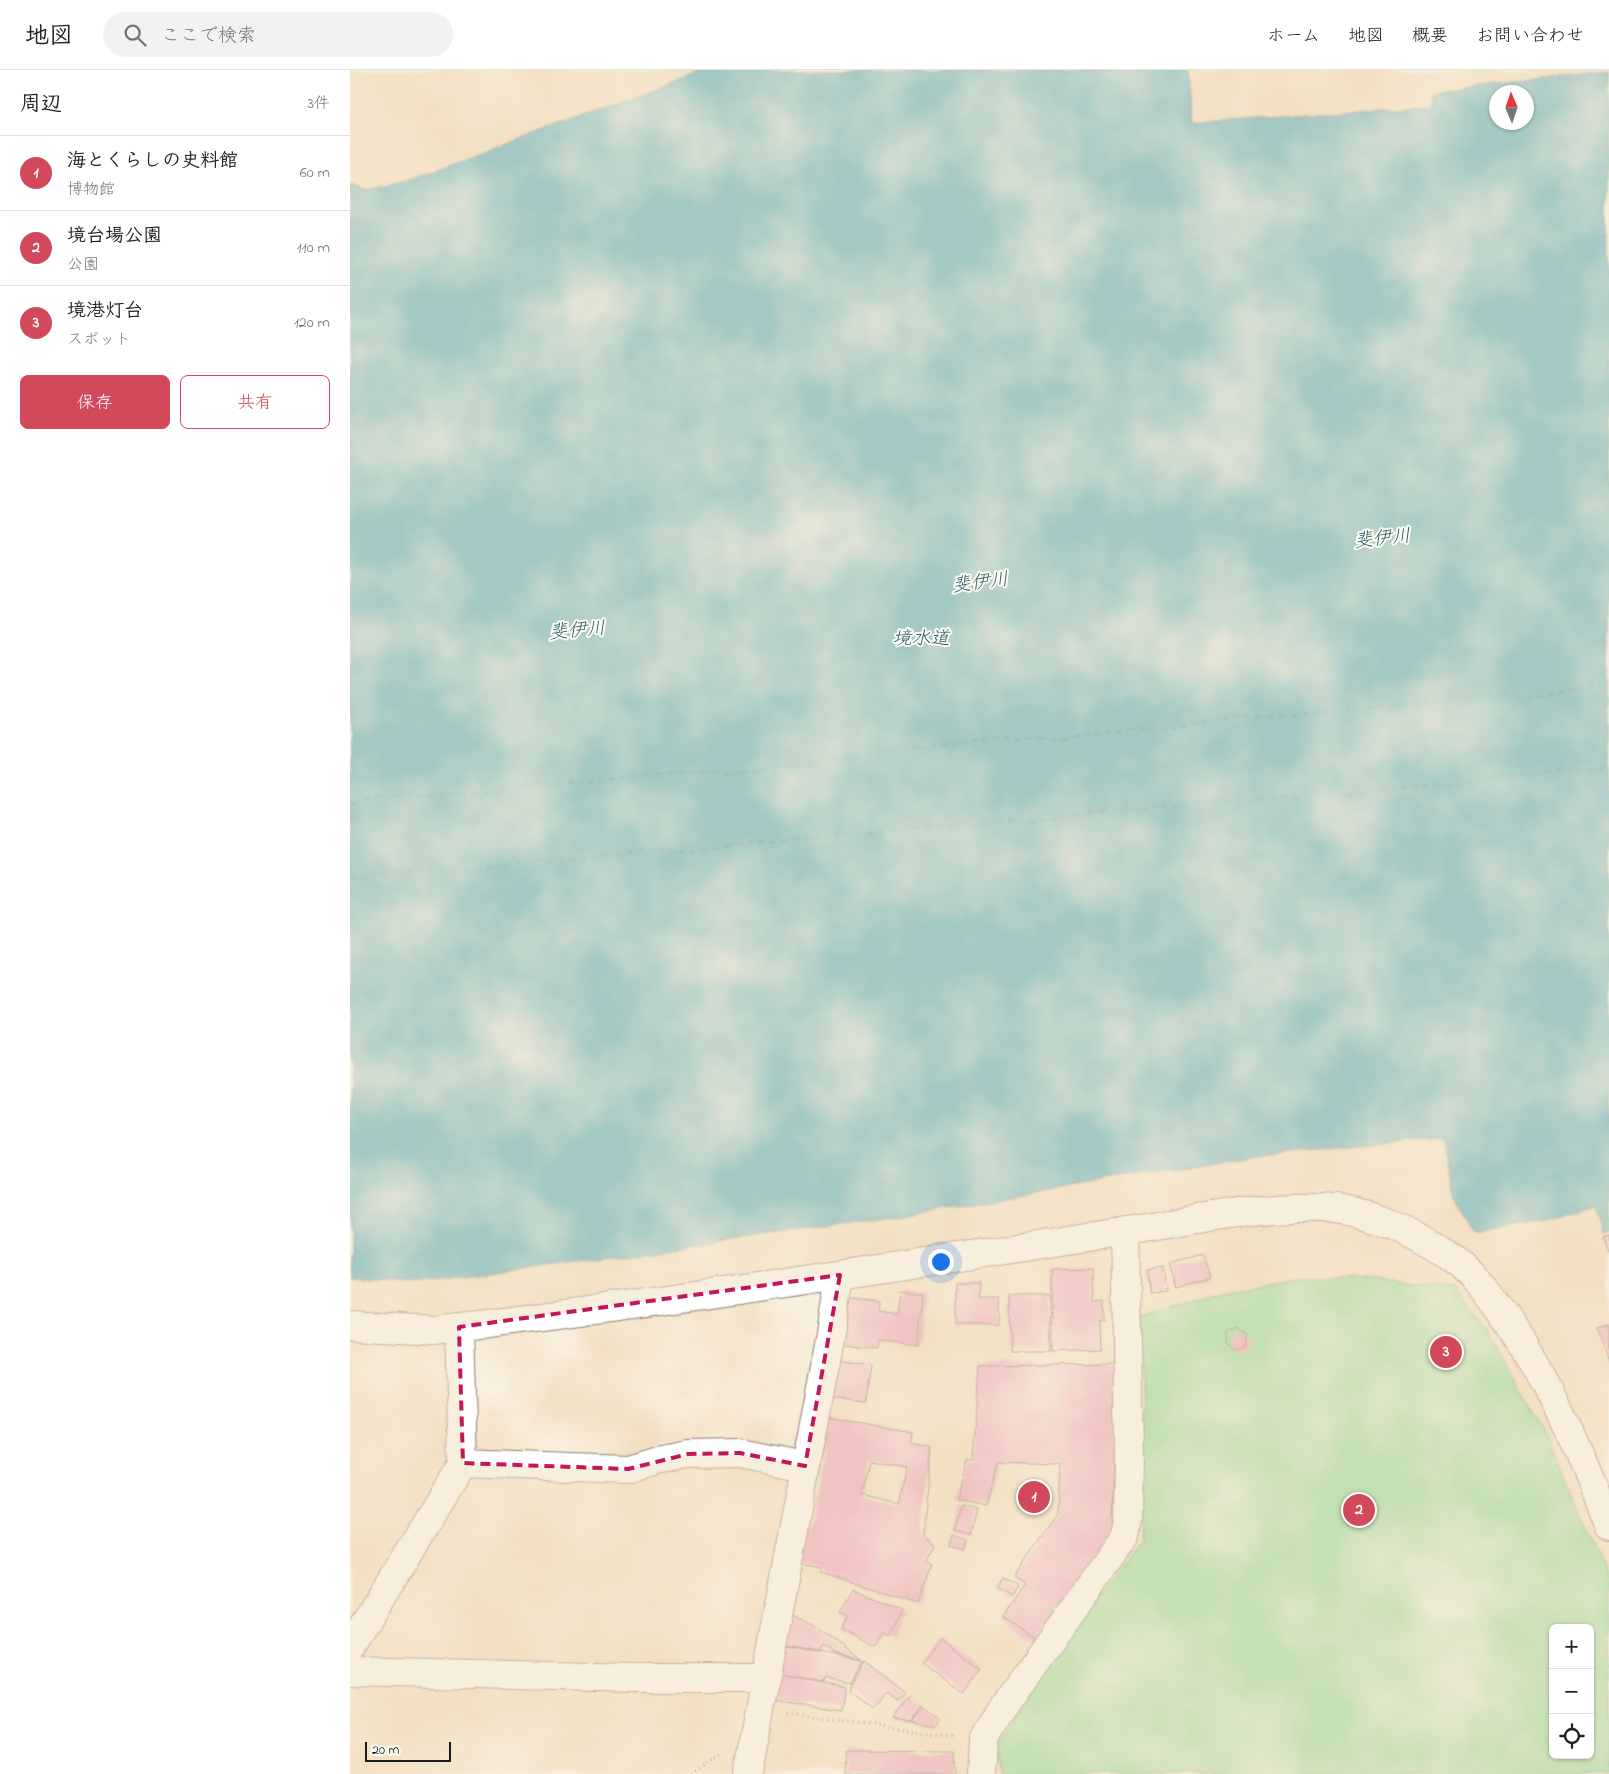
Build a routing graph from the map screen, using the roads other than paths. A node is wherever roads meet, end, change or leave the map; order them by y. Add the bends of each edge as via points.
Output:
1 (1125, 1231) junction
2 (840, 1275) junction
3 (350, 1325) edge
4 (459, 1327) junction
5 (462, 1463) junction
6 (805, 1466) junction
7 (1609, 1526) edge
8 (350, 1647) edge
9 (350, 1671) edge
10 (766, 1678) junction
11 (748, 1774) edge
12 (981, 1774) edge

1 - 2 street
1 - 7 street via 1267,1210 1323,1208 1354,1213 1404,1229 1451,1256 1485,1288 1527,1349 1562,1414
1 - 12 street via 1129,1452 1128,1519 1124,1536 983,1740
2 - 4 street
2 - 6 street
3 - 4 street via 433,1330
4 - 5 street
5 - 6 street via 628,1470 688,1454 740,1453
5 - 8 street
6 - 10 street
9 - 10 street
10 - 11 street

